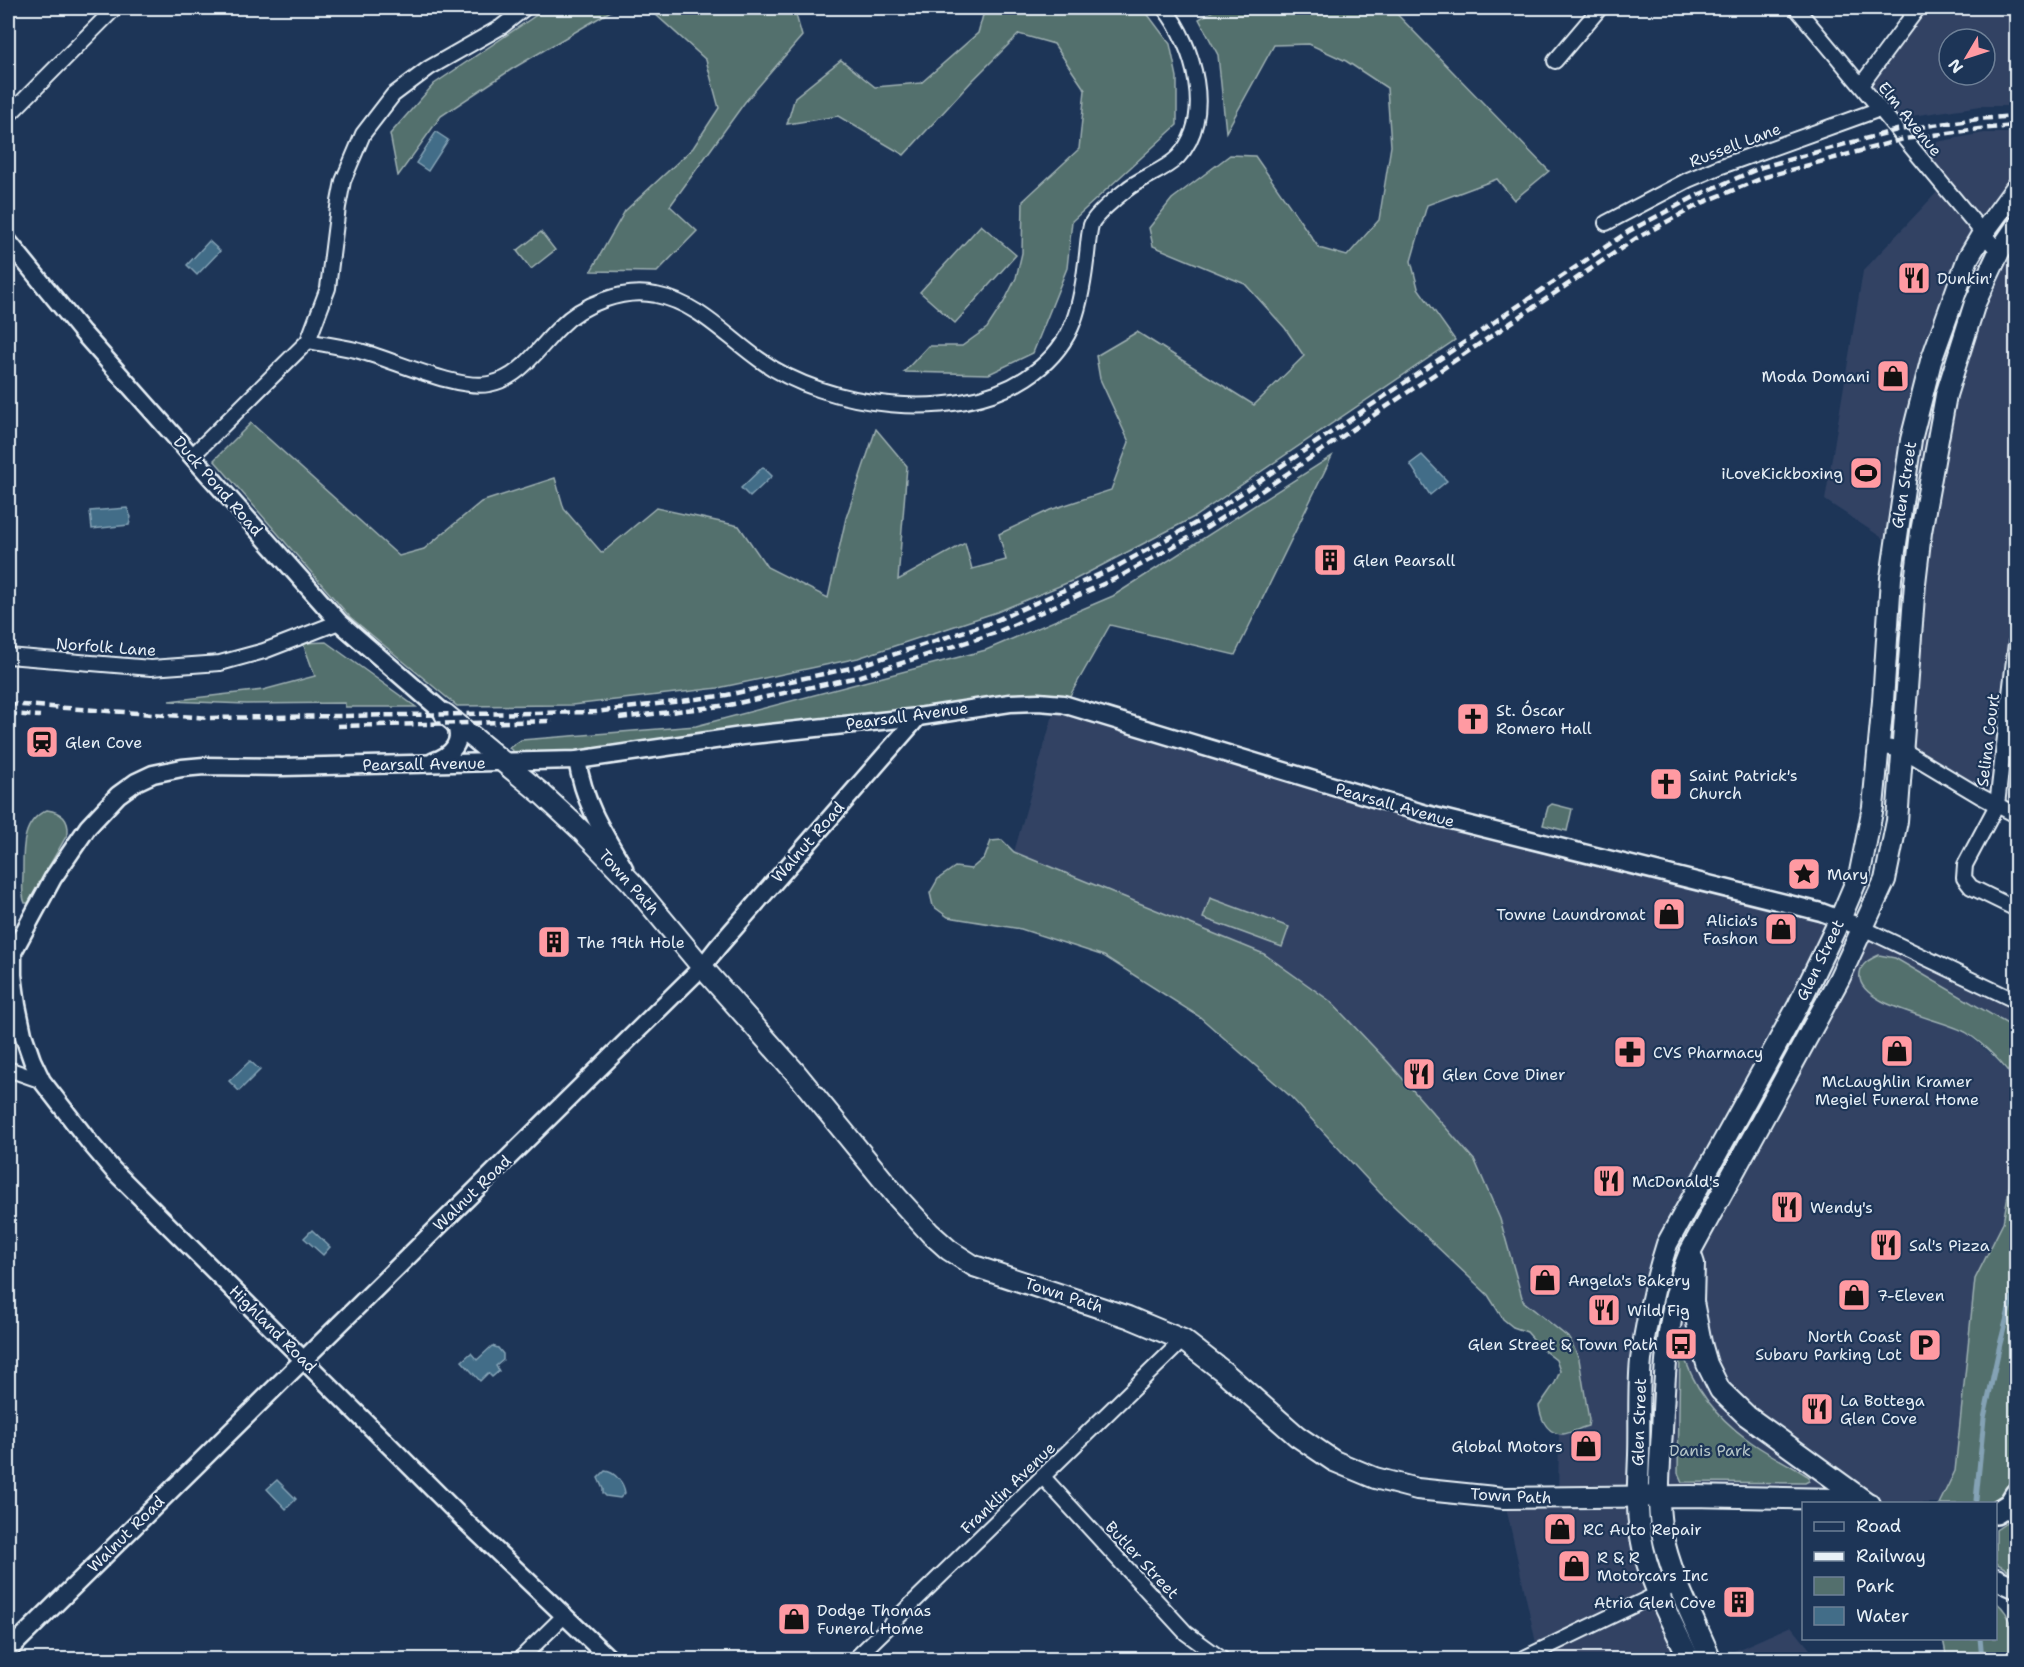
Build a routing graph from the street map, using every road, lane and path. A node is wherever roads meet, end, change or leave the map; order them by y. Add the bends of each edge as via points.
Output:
1 (115, 8) edge
2 (525, 8) edge
3 (1164, 8) edge
4 (1600, 8) edge
5 (1796, 8) edge
6 (1918, 8) edge
7 (1555, 61) dead end
8 (1861, 85) junction
9 (1880, 109) junction
10 (8, 116) edge
11 (2016, 188) edge
12 (1606, 223) dead end
13 (2016, 227) edge
14 (1983, 233) junction
15 (8, 241) edge
16 (1999, 252) junction
17 (308, 341) junction
18 (192, 456) junction
19 (339, 622) junction
20 (2016, 643) edge
21 (8, 656) edge
22 (918, 717) junction
23 (450, 719) junction
24 (1879, 746) junction
25 (1903, 750) junction
26 (577, 760) junction
27 (504, 762) junction
28 (418, 764) junction
29 (1997, 805) junction
30 (2016, 815) edge
31 (633, 884) junction
32 (2016, 909) edge
33 (1840, 919) junction
34 (1863, 928) junction
35 (10, 956) edge
36 (702, 967) junction
37 (2016, 1001) edge
38 (8, 1069) edge
39 (42, 1081) junction
40 (1711, 1164) junction
41 (1731, 1176) junction
42 (1690, 1252) junction
43 (1652, 1295) junction
44 (1671, 1311) junction
45 (1183, 1340) junction
46 (1701, 1342) junction
47 (303, 1359) junction
48 (1043, 1477) junction
49 (2016, 1494) edge
50 (1637, 1496) junction
51 (1658, 1496) junction
52 (1861, 1502) edge
53 (1868, 1502) edge
54 (1997, 1512) edge
55 (1997, 1580) edge
56 (1678, 1584) junction
57 (2016, 1588) edge
58 (1658, 1593) junction
59 (565, 1615) junction
60 (8, 1651) edge
61 (519, 1659) edge
62 (611, 1659) edge
63 (854, 1659) edge
64 (1223, 1659) edge
65 (1520, 1659) edge
66 (1690, 1659) edge
67 (1711, 1659) edge

1 - 10 street
2 - 17 street via 393,94 363,134 343,181 328,288
3 - 17 street via 1185,43 1196,79 1199,104 1191,134 1178,156 1128,188 1091,222 1082,300 1070,330 1049,359 1027,378 1003,390 968,401 922,405 883,405 830,393 763,362 682,302 640,293 612,298 577,312 523,368 487,385 448,379 360,351
4 - 7 street
5 - 8 street, Elm Avenue
6 - 8 street
8 - 9 street, Elm Avenue
9 - 12 street, Russell Lane via 1719,167
9 - 14 street, Elm Avenue
11 - 14 main road, Glen Street
13 - 16 main road, Glen Street
14 - 16 street, Elm Avenue
14 - 24 main road, Glen Street via 1968,258 1948,308 1911,440 1892,568
15 - 18 street, Duck Pond Road
16 - 25 main road, Glen Street via 1975,303 1946,395 1917,559
17 - 18 street
18 - 19 street, Duck Pond Road
19 - 21 street, Norfolk Lane via 220,663 151,668
19 - 23 street, Duck Pond Road
20 - 29 street, Selina Court
22 - 26 street, Pearsall Avenue via 741,736
22 - 33 street, Pearsall Avenue via 1010,703 1063,704 1426,814
22 - 36 street, Walnut Road
23 - 27 main road, Town Path
23 - 28 street via 459,735 452,752
24 - 25 street
24 - 33 main road, Glen Street via 1869,837 1860,872
25 - 29 street
25 - 34 main road, Glen Street via 1897,821 1885,880
26 - 27 street, Pearsall Avenue
26 - 31 street via 589,806
27 - 28 street, Pearsall Avenue
27 - 31 main road, Town Path via 584,833
28 - 35 street, Pearsall Avenue via 204,766 158,773 136,782 88,827 53,878
29 - 30 street
29 - 32 street via 1965,866 1964,878 1971,887
31 - 36 main road, Town Path
33 - 34 street, Pearsall Avenue
33 - 40 main road, Glen Street via 1798,1006
34 - 37 street
34 - 41 main road, Glen Street
35 - 39 street, Highland Road via 23,1034
36 - 45 main road, Town Path via 796,1073 897,1197 950,1251 974,1266 1128,1317
36 - 47 street, Walnut Road
38 - 39 street
39 - 47 street, Highland Road via 113,1170
40 - 41 main road
40 - 43 main road, Glen Street via 1667,1244
41 - 42 main road, Glen Street
42 - 44 main road, Glen Street
42 - 46 main road, Town Path via 1694,1264 1693,1302
43 - 44 main road
43 - 50 main road, Glen Street via 1641,1361
44 - 46 main road
44 - 51 main road, Glen Street
45 - 48 street, Franklin Avenue
45 - 50 main road, Town Path via 1297,1437 1334,1461 1375,1478 1417,1489 1504,1498
46 - 53 main road, Town Path via 1720,1390 1747,1416
47 - 59 street, Highland Road
47 - 60 street, Walnut Road
48 - 63 street, Franklin Avenue
48 - 64 street, Butler Street via 1186,1632
49 - 54 main road via 2010,1504
50 - 51 main road, Town Path
50 - 58 main road, Glen Street via 1641,1538
51 - 52 main road, Town Path
51 - 56 main road, Glen Street via 1662,1533
55 - 57 main road
56 - 58 street
56 - 67 main road, Glen Street
58 - 65 street
58 - 66 main road, Glen Street
59 - 61 street
59 - 62 street, Highland Road

